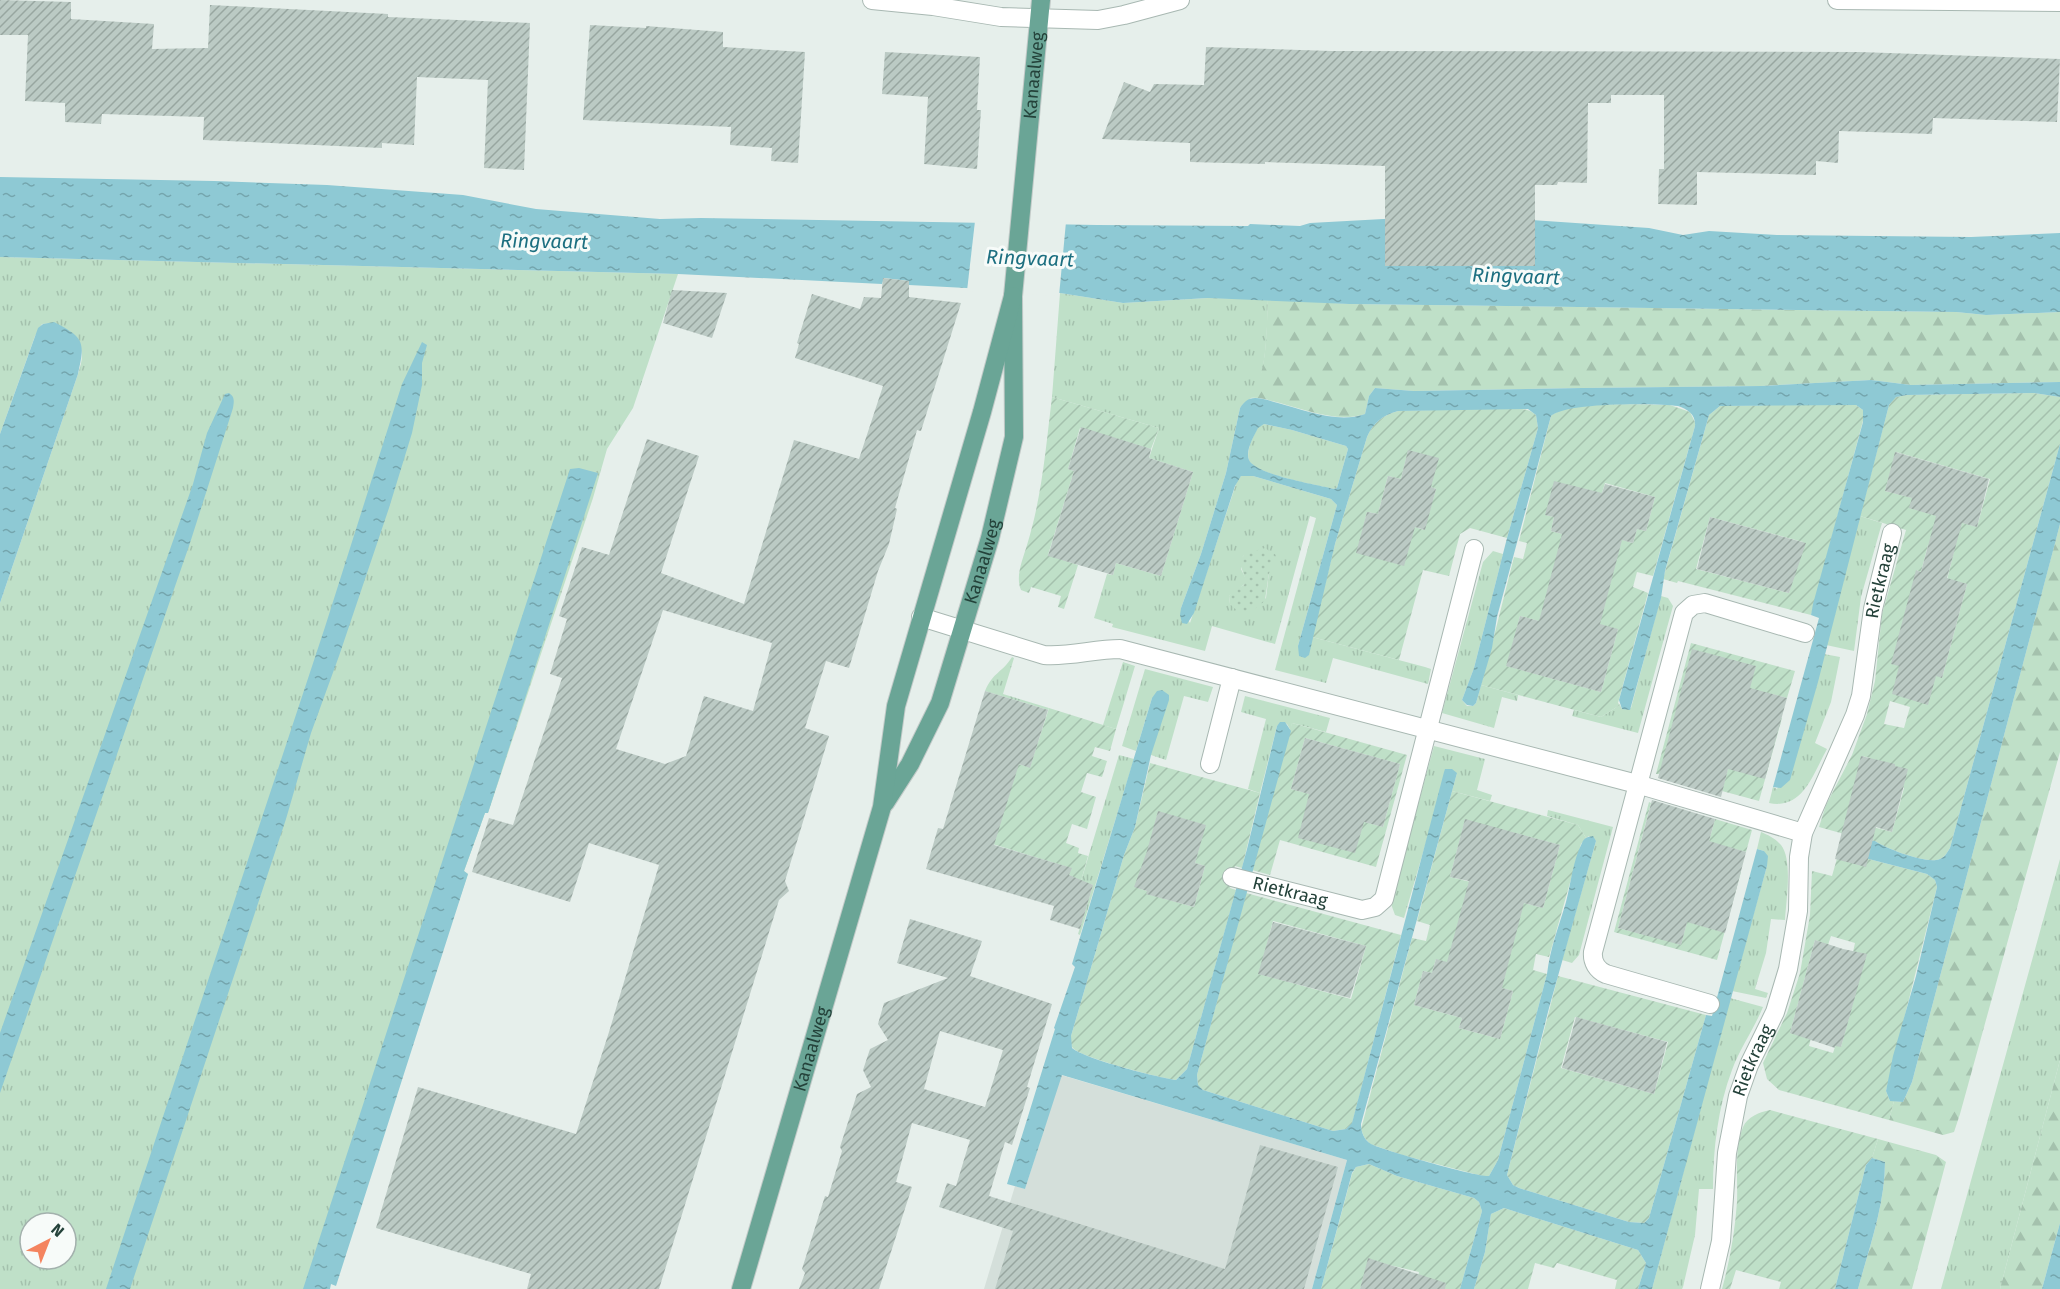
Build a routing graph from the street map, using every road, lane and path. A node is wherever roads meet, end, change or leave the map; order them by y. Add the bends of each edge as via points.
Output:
1 (872, 0) edge
2 (1180, 0) edge
3 (1837, 0) edge
4 (2060, 2) edge
5 (1040, 9) edge
6 (1013, 296) junction
7 (1892, 533) dead end
8 (1474, 549) dead end
9 (921, 617) junction
10 (962, 630) junction
11 (1805, 633) dead end
12 (1232, 678) junction
13 (1428, 729) junction
14 (1210, 764) dead end
15 (1637, 784) junction
16 (882, 807) junction
17 (1803, 833) junction
18 (1233, 877) dead end
19 (1710, 1004) dead end
20 (741, 1289) edge
21 (1710, 1289) edge

1 - 5 street via 1001,17
2 - 5 street via 1098,20
3 - 4 street
5 - 6 main road, Kanaalweg
6 - 9 main road, Kanaalweg
6 - 10 main road, Kanaalweg via 1014,437 990,538
7 - 17 street, Rietkraag via 1873,609 1861,696
8 - 13 street, Rietkraag
9 - 10 street
9 - 16 main road, Kanaalweg via 896,706
10 - 12 street via 1044,655 1120,649
10 - 16 main road, Kanaalweg via 927,732
11 - 15 street via 1705,603 1688,608 1682,617
12 - 13 street
12 - 14 street
13 - 15 street
13 - 18 street, Rietkraag via 1386,895 1380,904 1362,910
15 - 17 street
15 - 19 street via 1592,957 1606,974
16 - 20 main road, Kanaalweg
17 - 21 street, Rietkraag via 1798,911 1788,969 1775,1012 1738,1096 1727,1153 1721,1241

